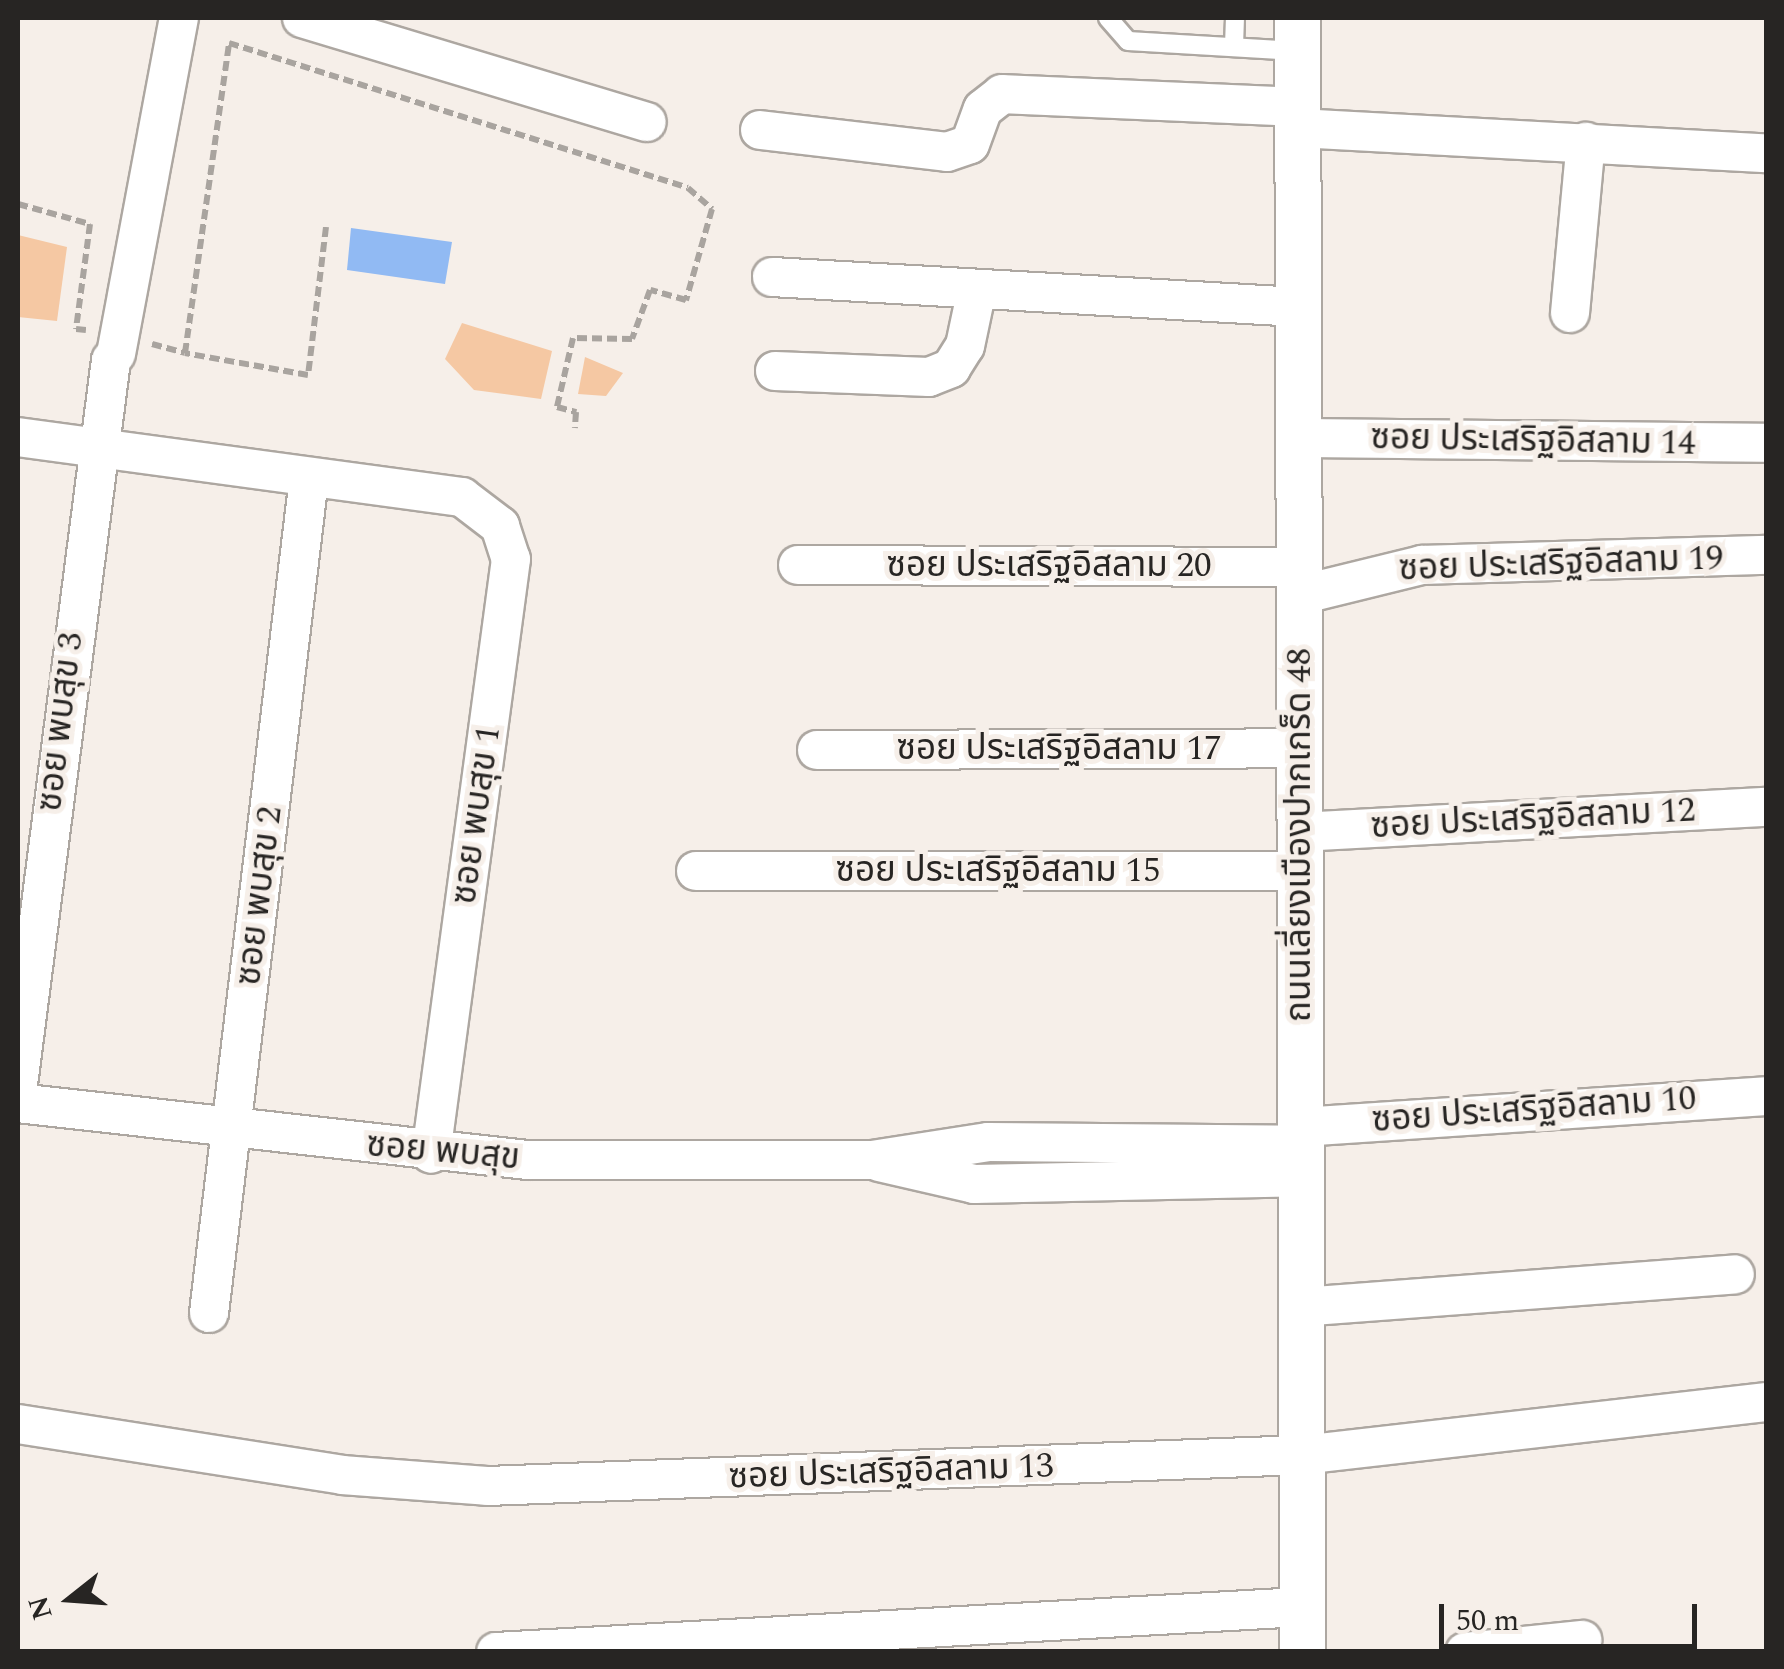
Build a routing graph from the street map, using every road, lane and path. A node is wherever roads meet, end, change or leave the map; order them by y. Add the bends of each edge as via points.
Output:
1 (180, 18) edge
2 (302, 18) edge
3 (1108, 18) edge
4 (1235, 18) edge
5 (1297, 34) edge
6 (1234, 46) junction
7 (1298, 117) junction
8 (647, 122) dead end
9 (760, 130) dead end
10 (1586, 142) junction
11 (1766, 153) edge
12 (326, 227) dead end
13 (772, 277) dead end
14 (978, 288) junction
15 (1298, 307) junction
16 (1570, 313) dead end
17 (775, 371) dead end
18 (575, 428) dead end
19 (18, 437) edge
20 (1299, 438) junction
21 (1766, 443) edge
22 (94, 448) junction
23 (309, 478) junction
24 (1766, 556) edge
25 (798, 565) dead end
26 (1300, 581) junction
27 (1300, 748) junction
28 (817, 750) dead end
29 (1766, 807) edge
30 (1300, 852) junction
31 (696, 871) dead end
32 (18, 1084) edge
33 (1766, 1096) edge
34 (18, 1104) edge
35 (233, 1131) junction
36 (1300, 1150) junction
37 (431, 1154) junction
38 (1735, 1274) dead end
39 (1301, 1307) junction
40 (208, 1313) dead end
41 (1766, 1402) edge
42 (18, 1424) edge
43 (1302, 1454) junction
44 (1302, 1630) edge
45 (1582, 1640) dead end
46 (496, 1652) edge
47 (1464, 1652) edge

1 - 22 street, ซอย พบสุข 3
2 - 8 street
3 - 6 lane via 1128,41
4 - 6 lane
5 - 6 lane
5 - 7 street, ถนนเลี่ยงเมืองปากเกร็ด 48
7 - 9 street via 1002,94 982,109 970,144 948,152
7 - 10 street
7 - 15 street, ถนนเลี่ยงเมืองปากเกร็ด 48
10 - 11 street
10 - 16 street
12 - 18 path via 308,375 185,353 229,43 688,188 712,209 686,300 650,290 632,339 573,338 557,407 576,412
13 - 14 street
14 - 15 street
14 - 17 street via 965,346 951,368 929,377
15 - 20 street, ถนนเลี่ยงเมืองปากเกร็ด 48
19 - 22 street
20 - 21 street, ซอย ประเสริฐอิสลาม 14
20 - 26 street, ถนนเลี่ยงเมืองปากเกร็ด 48
22 - 23 street
22 - 32 street, ซอย พบสุข 3
23 - 35 street, ซอย พบสุข 2
23 - 37 street, ซอย พบสุข 1 via 462,498 500,526 511,559
24 - 26 street, ซอย ประเสริฐอิสลาม 19 via 1422,565
25 - 26 street, ซอย ประเสริฐอิสลาม 20
26 - 27 street, ถนนเลี่ยงเมืองปากเกร็ด 48
27 - 28 street, ซอย ประเสริฐอิสลาม 17
27 - 30 street, ถนนเลี่ยงเมืองปากเกร็ด 48
29 - 30 street, ซอย ประเสริฐอิสลาม 12
30 - 31 street, ซอย ประเสริฐอิสลาม 15
30 - 36 street, ถนนเลี่ยงเมืองปากเกร็ด 48
33 - 36 street, ซอย ประเสริฐอิสลาม 10
34 - 35 street, ซอย พบสุข
35 - 37 street, ซอย พบสุข
35 - 40 street, ซอย พบสุข 2
36 - 37 street, ซอย พบสุข via 974,1184 872,1160
36 - 39 street, ถนนเลี่ยงเมืองปากเกร็ด 48
38 - 39 street
39 - 43 street, ถนนเลี่ยงเมืองปากเกร็ด 48
41 - 43 street, ซอย ประเสริฐอิสลาม 13
42 - 43 street, ซอย ประเสริฐอิสลาม 13 via 342,1476 488,1486
43 - 44 street, ถนนเลี่ยงเมืองปากเกร็ด 48
44 - 46 street
45 - 47 street

